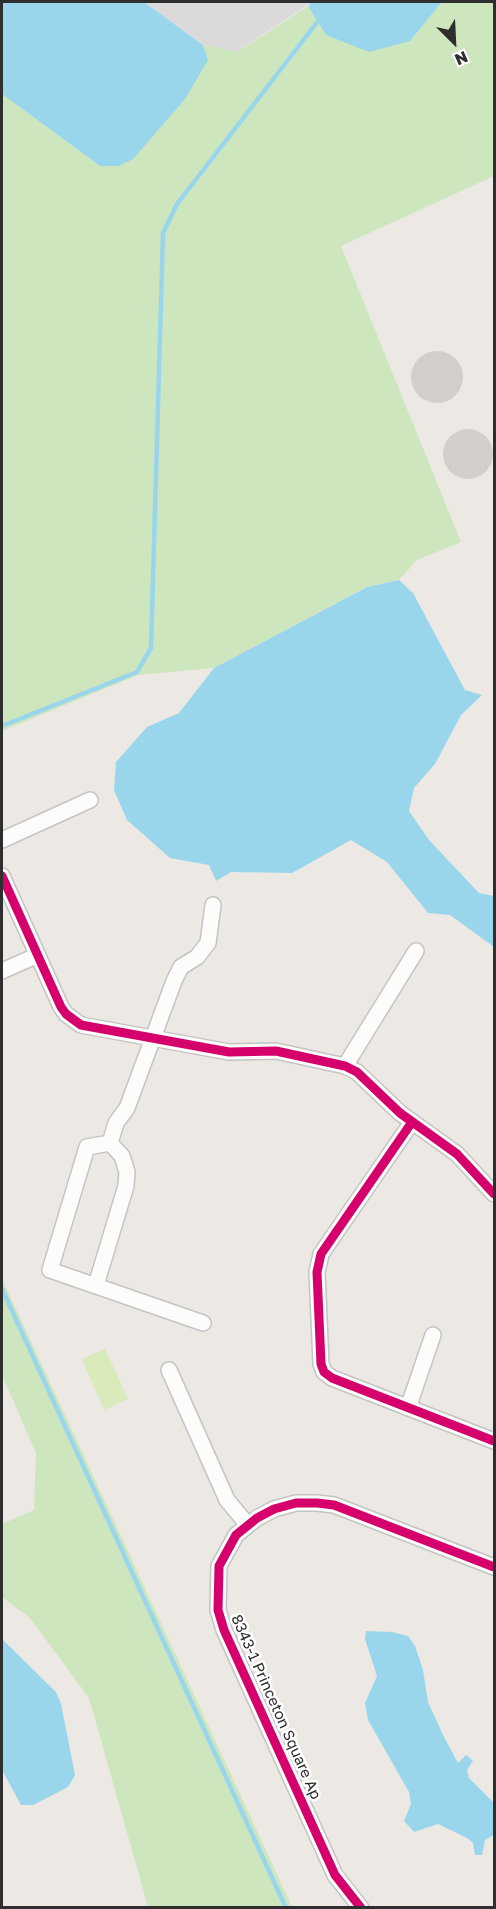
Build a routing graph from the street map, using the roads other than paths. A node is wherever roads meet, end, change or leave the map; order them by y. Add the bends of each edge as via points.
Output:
1 (90, 800) dead end
2 (2, 840) edge
3 (2, 876) edge
4 (213, 905) dead end
5 (416, 951) dead end
6 (38, 955) junction
7 (2, 971) edge
8 (155, 1039) junction
9 (345, 1066) junction
10 (412, 1122) junction
11 (110, 1143) junction
12 (495, 1194) edge
13 (96, 1285) junction
14 (203, 1323) dead end
15 (433, 1335) dead end
16 (169, 1370) dead end
17 (408, 1408) junction
18 (495, 1441) edge
19 (247, 1524) junction
20 (495, 1567) edge
21 (361, 1908) edge

1 - 2 street
3 - 6 street
4 - 8 street via 208,943 197,957 181,967
5 - 9 street
6 - 7 street
6 - 8 street via 66,1014 81,1025
8 - 9 street via 229,1052 276,1051
8 - 11 street
9 - 10 street
10 - 12 street via 457,1154
10 - 17 street via 321,1254 317,1272 324,1372
11 - 13 street via 122,1156 126,1186
11 - 13 street via 87,1147 50,1270
13 - 14 street
15 - 17 street
16 - 19 street via 227,1500
17 - 18 street
19 - 20 street, 8343-1 Princeton Square Ap via 274,1509 296,1503 334,1505
19 - 21 street, 8343-1 Princeton Square Ap via 236,1535 219,1566 218,1610 335,1875

